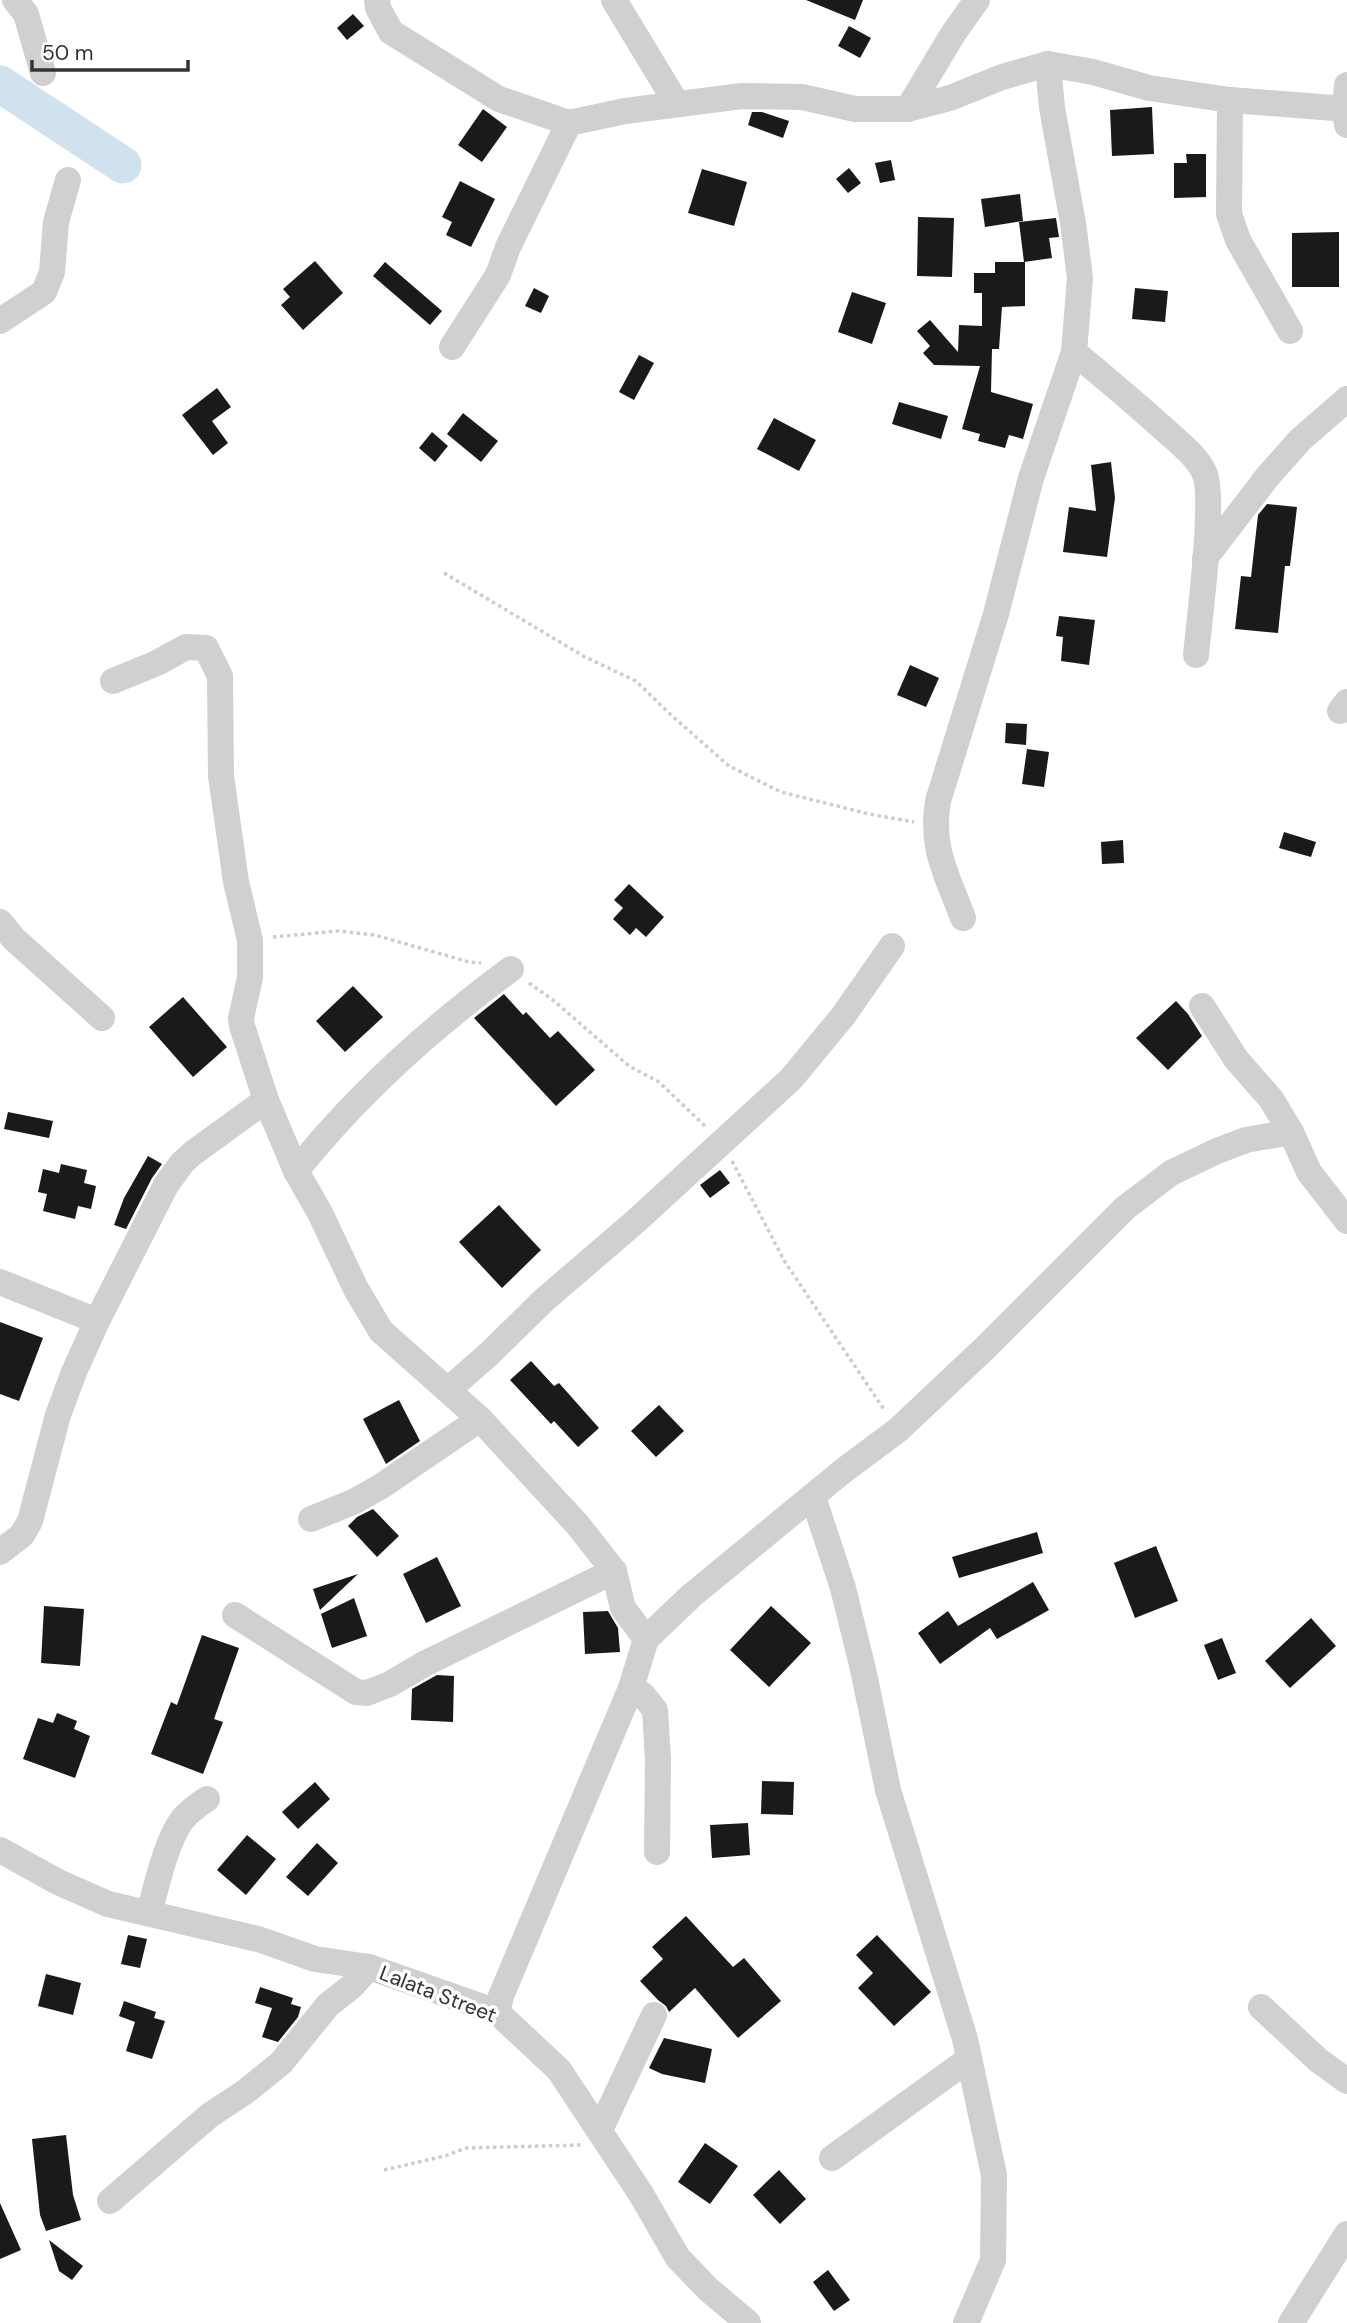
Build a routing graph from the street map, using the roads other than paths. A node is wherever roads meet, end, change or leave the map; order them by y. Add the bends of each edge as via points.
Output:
1 (15, 0) edge
2 (377, 0) edge
3 (614, 0) edge
4 (977, 0) edge
5 (1048, 64) junction
6 (43, 73) dead end
7 (1230, 100) junction
8 (677, 104) junction
9 (1346, 107) edge
10 (908, 109) junction
11 (569, 123) junction
12 (68, 180) dead end
13 (0, 321) edge
14 (1290, 331) dead end
15 (452, 347) dead end
16 (1074, 352) junction
17 (1347, 399) edge
18 (1205, 558) junction
19 (1196, 655) dead end
20 (113, 681) dead end
21 (963, 918) dead end
22 (0, 922) edge
23 (892, 946) dead end
24 (511, 969) dead end
25 (1202, 1006) dead end
26 (102, 1018) dead end
27 (266, 1100) junction
28 (1291, 1132) junction
29 (296, 1171) junction
30 (1347, 1221) edge
31 (0, 1282) edge
32 (97, 1321) junction
33 (449, 1389) junction
34 (480, 1419) junction
35 (813, 1497) junction
36 (311, 1519) dead end
37 (0, 1552) edge
38 (614, 1571) junction
39 (235, 1615) dead end
40 (646, 1639) junction
41 (631, 1688) junction
42 (207, 1799) dead end
43 (0, 1850) edge
44 (657, 1852) dead end
45 (149, 1913) junction
46 (369, 1967) junction
47 (1261, 2007) dead end
48 (497, 2012) junction
49 (654, 2015) dead end
50 (969, 2059) junction
51 (1347, 2081) edge
52 (604, 2137) junction
53 (832, 2158) dead end
54 (110, 2201) dead end
55 (1347, 2234) edge
56 (748, 2323) edge
57 (966, 2323) edge
58 (1291, 2323) edge

1 - 6 street via 26,14
2 - 11 street via 391,32 499,99
3 - 8 street
4 - 10 street
5 - 7 street via 1149,88
5 - 10 street
5 - 16 street via 1080,278
7 - 9 street
7 - 14 street via 1229,214 1238,240
8 - 10 street via 742,96 802,97 856,108
8 - 11 street
11 - 15 street via 498,275
12 - 13 street via 56,222 52,272 44,292
16 - 18 street via 1181,445 1205,474
16 - 21 street via 1031,478 996,614 937,801 937,850
17 - 18 street via 1300,440
18 - 19 street
20 - 27 street via 186,647 206,648 220,676 220,776 250,940 250,978 241,1018
22 - 26 street
23 - 33 street via 791,1079
24 - 29 street via 391,1066
25 - 28 street
27 - 29 street
27 - 32 street via 182,1163 166,1185
28 - 30 street via 1309,1172
28 - 35 street via 1236,1143 1171,1173 1125,1208 898,1430
29 - 33 street via 381,1331
31 - 32 street
32 - 37 street via 58,1415 30,1521 22,1535
33 - 34 street
34 - 36 street via 380,1487
34 - 38 street
35 - 40 street
35 - 50 street via 843,1588 887,1790
38 - 39 street via 366,1693 356,1692
38 - 40 street via 623,1608
40 - 41 street
41 - 44 street via 655,1710
41 - 48 street
42 - 45 street via 181,1822
43 - 45 street, Lalata Street via 108,1904
45 - 46 street, Lalata Street via 258,1939 315,1959
46 - 48 street, Lalata Street
46 - 54 street via 328,2005 281,2063 210,2115
47 - 51 street
48 - 52 street, Lalata Street via 559,2070
49 - 52 street
50 - 53 street
50 - 57 street via 995,2175 993,2260
52 - 56 street, Lalata Street via 678,2258
55 - 58 street

